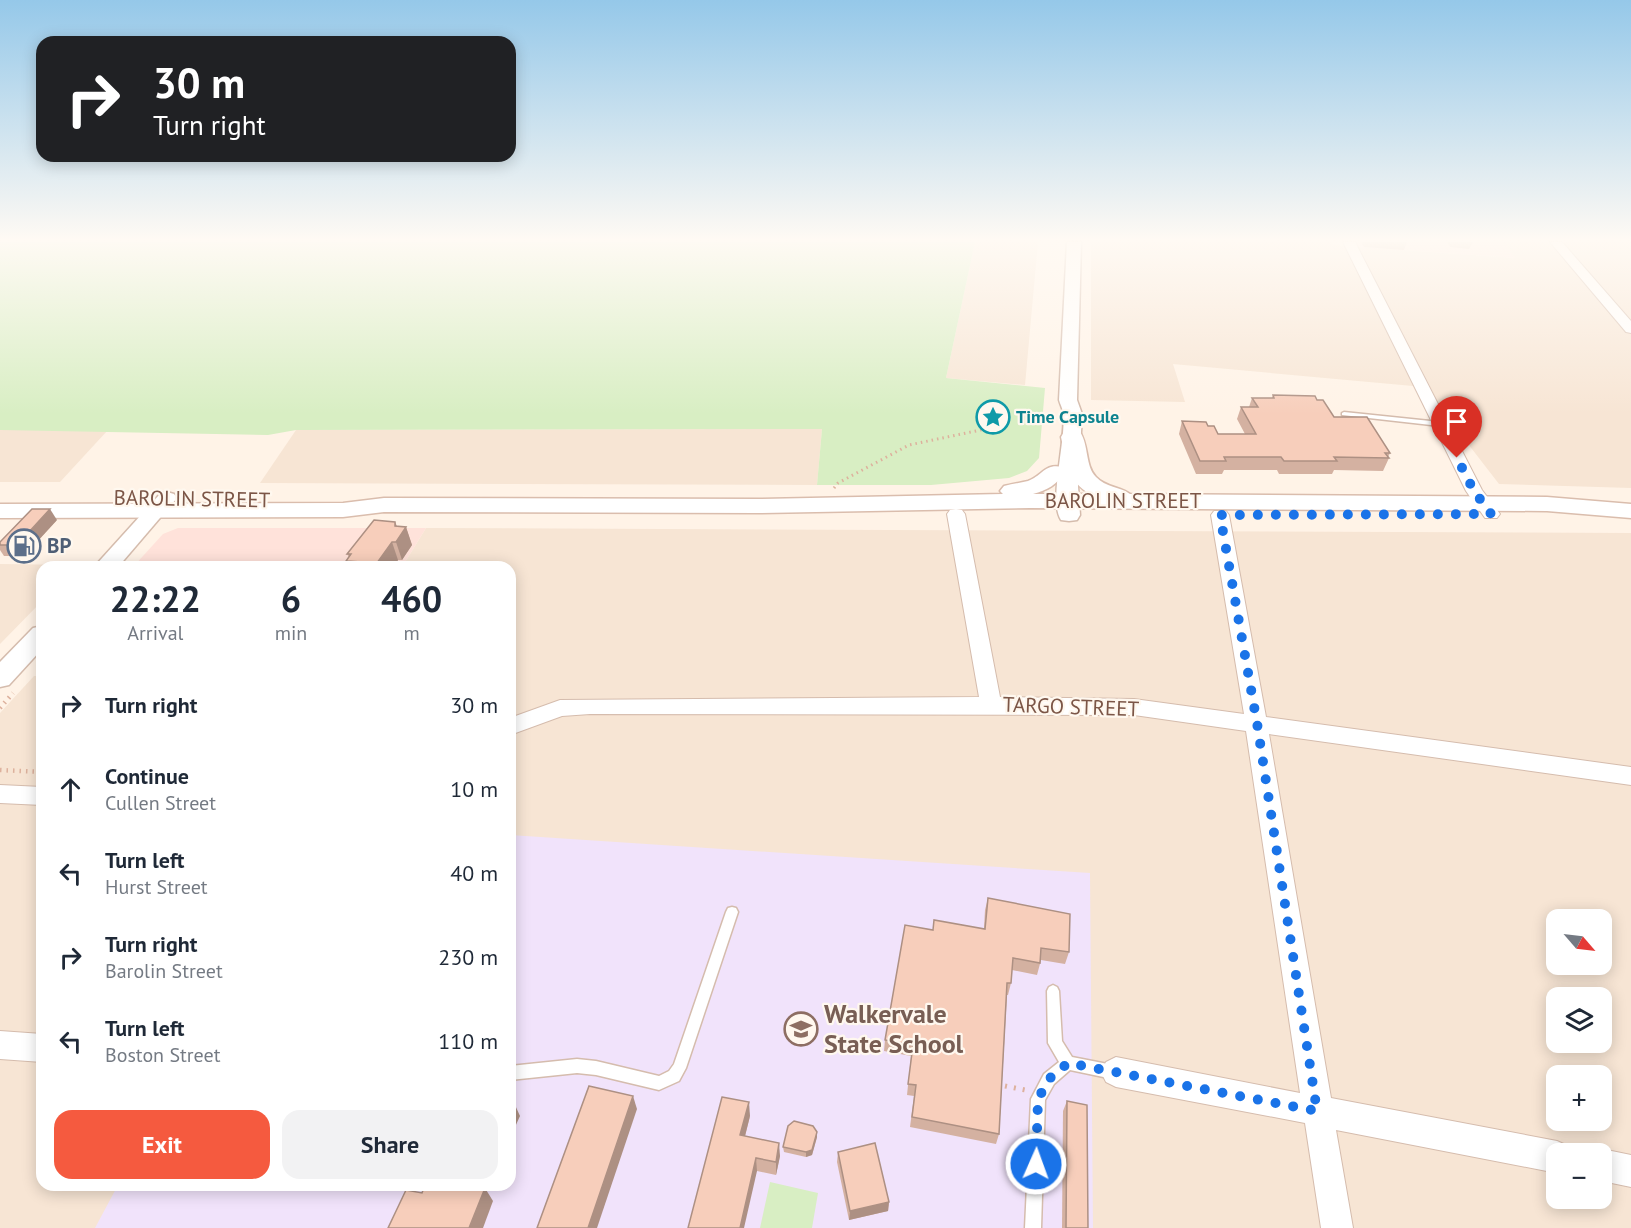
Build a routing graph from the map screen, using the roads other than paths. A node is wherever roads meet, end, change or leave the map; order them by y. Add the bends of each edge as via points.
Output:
1 (1072, 299) edge
2 (1378, 299) edge
3 (1605, 299) edge
4 (1631, 329) edge
5 (1068, 400) junction
6 (1344, 414) edge
7 (1440, 424) junction
8 (1072, 436) junction
9 (1054, 472) junction
10 (0, 498) edge
11 (1132, 501) junction
12 (874, 502) junction
13 (161, 505) junction
14 (759, 506) junction
15 (1061, 508) junction
16 (1486, 509) junction
17 (0, 511) edge
18 (1631, 512) edge
19 (956, 514) junction
20 (1220, 515) junction
21 (110, 561) edge
22 (36, 640) edge
23 (0, 678) edge
24 (991, 705) junction
25 (1257, 723) junction
26 (516, 725) edge
27 (1631, 776) edge
28 (0, 794) edge
29 (36, 796) edge
30 (732, 912) dead end
31 (1053, 991) dead end
32 (0, 1046) edge
33 (36, 1048) edge
34 (1068, 1063) junction
35 (516, 1071) edge
36 (1116, 1072) joint
37 (1317, 1111) junction
38 (1546, 1155) edge
39 (1612, 1167) edge
40 (1631, 1171) edge
41 (1033, 1228) edge
42 (1337, 1228) edge

1 - 5 street
2 - 7 street
3 - 4 street
5 - 8 street via 1073,414
5 - 9 street via 1061,413
6 - 7 lane
7 - 16 street
8 - 11 main road via 1078,470 1085,480 1106,494
8 - 15 street
9 - 12 main road via 1038,486 1010,492
9 - 15 street
10 - 13 main road, BAROLIN STREET
11 - 15 main road, BAROLIN STREET
11 - 16 main road, BAROLIN STREET
12 - 14 main road, BAROLIN STREET
12 - 15 main road, BAROLIN STREET
13 - 14 main road, BAROLIN STREET via 343,510 384,505
13 - 17 main road, BAROLIN STREET
13 - 21 street
14 - 19 main road, BAROLIN STREET
15 - 19 main road, BAROLIN STREET
15 - 20 main road, BAROLIN STREET
16 - 18 main road, BAROLIN STREET
16 - 20 main road, BAROLIN STREET
19 - 24 street
20 - 25 street
22 - 23 street
24 - 25 street, TARGO STREET via 1134,707
24 - 26 street, TARGO STREET via 590,706 560,708
25 - 27 street, TARGO STREET
25 - 37 street
28 - 29 street
30 - 35 lane via 674,1076 659,1083 577,1066
31 - 34 lane via 1055,1043
32 - 33 street
34 - 36 lane
34 - 41 lane via 1049,1079 1038,1099
36 - 37 street
37 - 38 street
37 - 42 street
39 - 40 street

